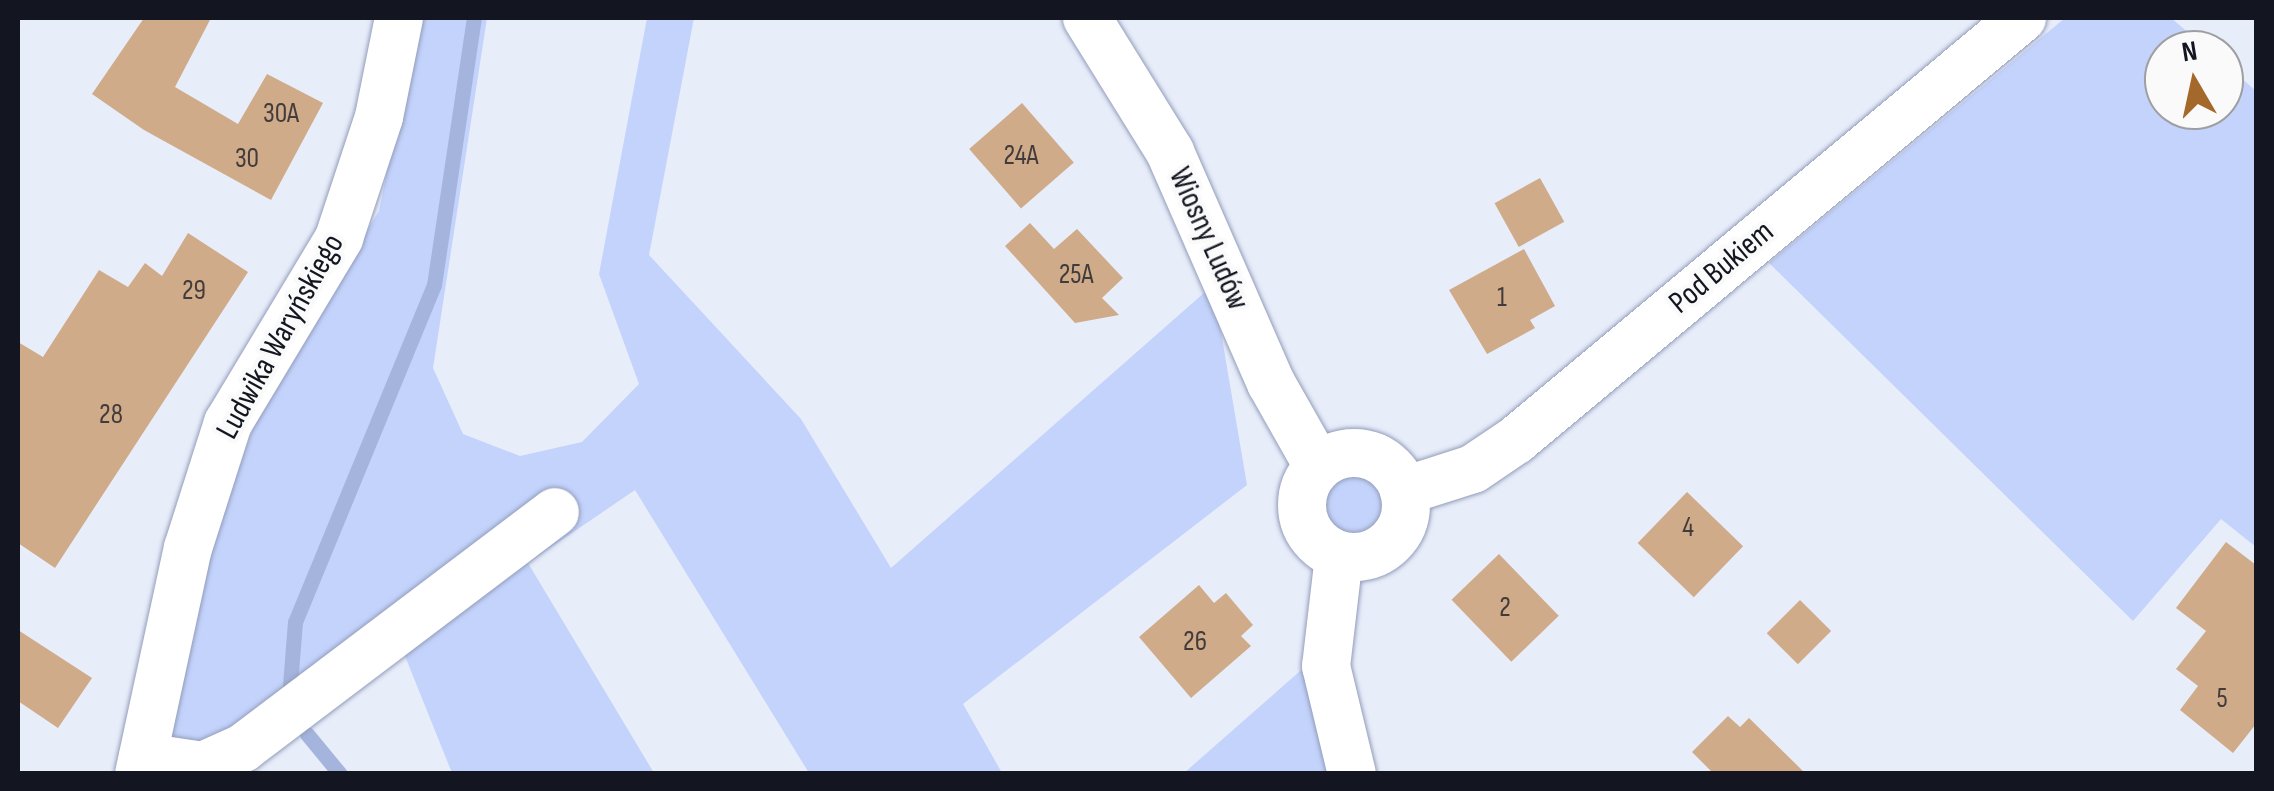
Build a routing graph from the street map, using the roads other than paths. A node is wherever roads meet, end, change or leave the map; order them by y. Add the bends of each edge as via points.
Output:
1 (399, 18) edge
2 (1087, 18) edge
3 (2022, 18) edge
4 (1318, 466) junction
5 (1404, 491) junction
6 (555, 512) dead end
7 (1339, 556) junction
8 (141, 765) edge
9 (1352, 774) edge

1 - 8 street, Ludwika Waryńskiego via 379,117 339,238 228,423 188,548
2 - 4 street, Wiosny Ludów via 1170,152 1271,384
3 - 5 street, Pod Bukiem via 1516,440 1473,469
4 - 5 street via 1333,456 1368,454 1397,475
4 - 7 street via 1301,509 1312,538
5 - 7 street via 1396,537 1370,555
6 - 8 street via 243,748 203,766
7 - 9 street via 1326,666

